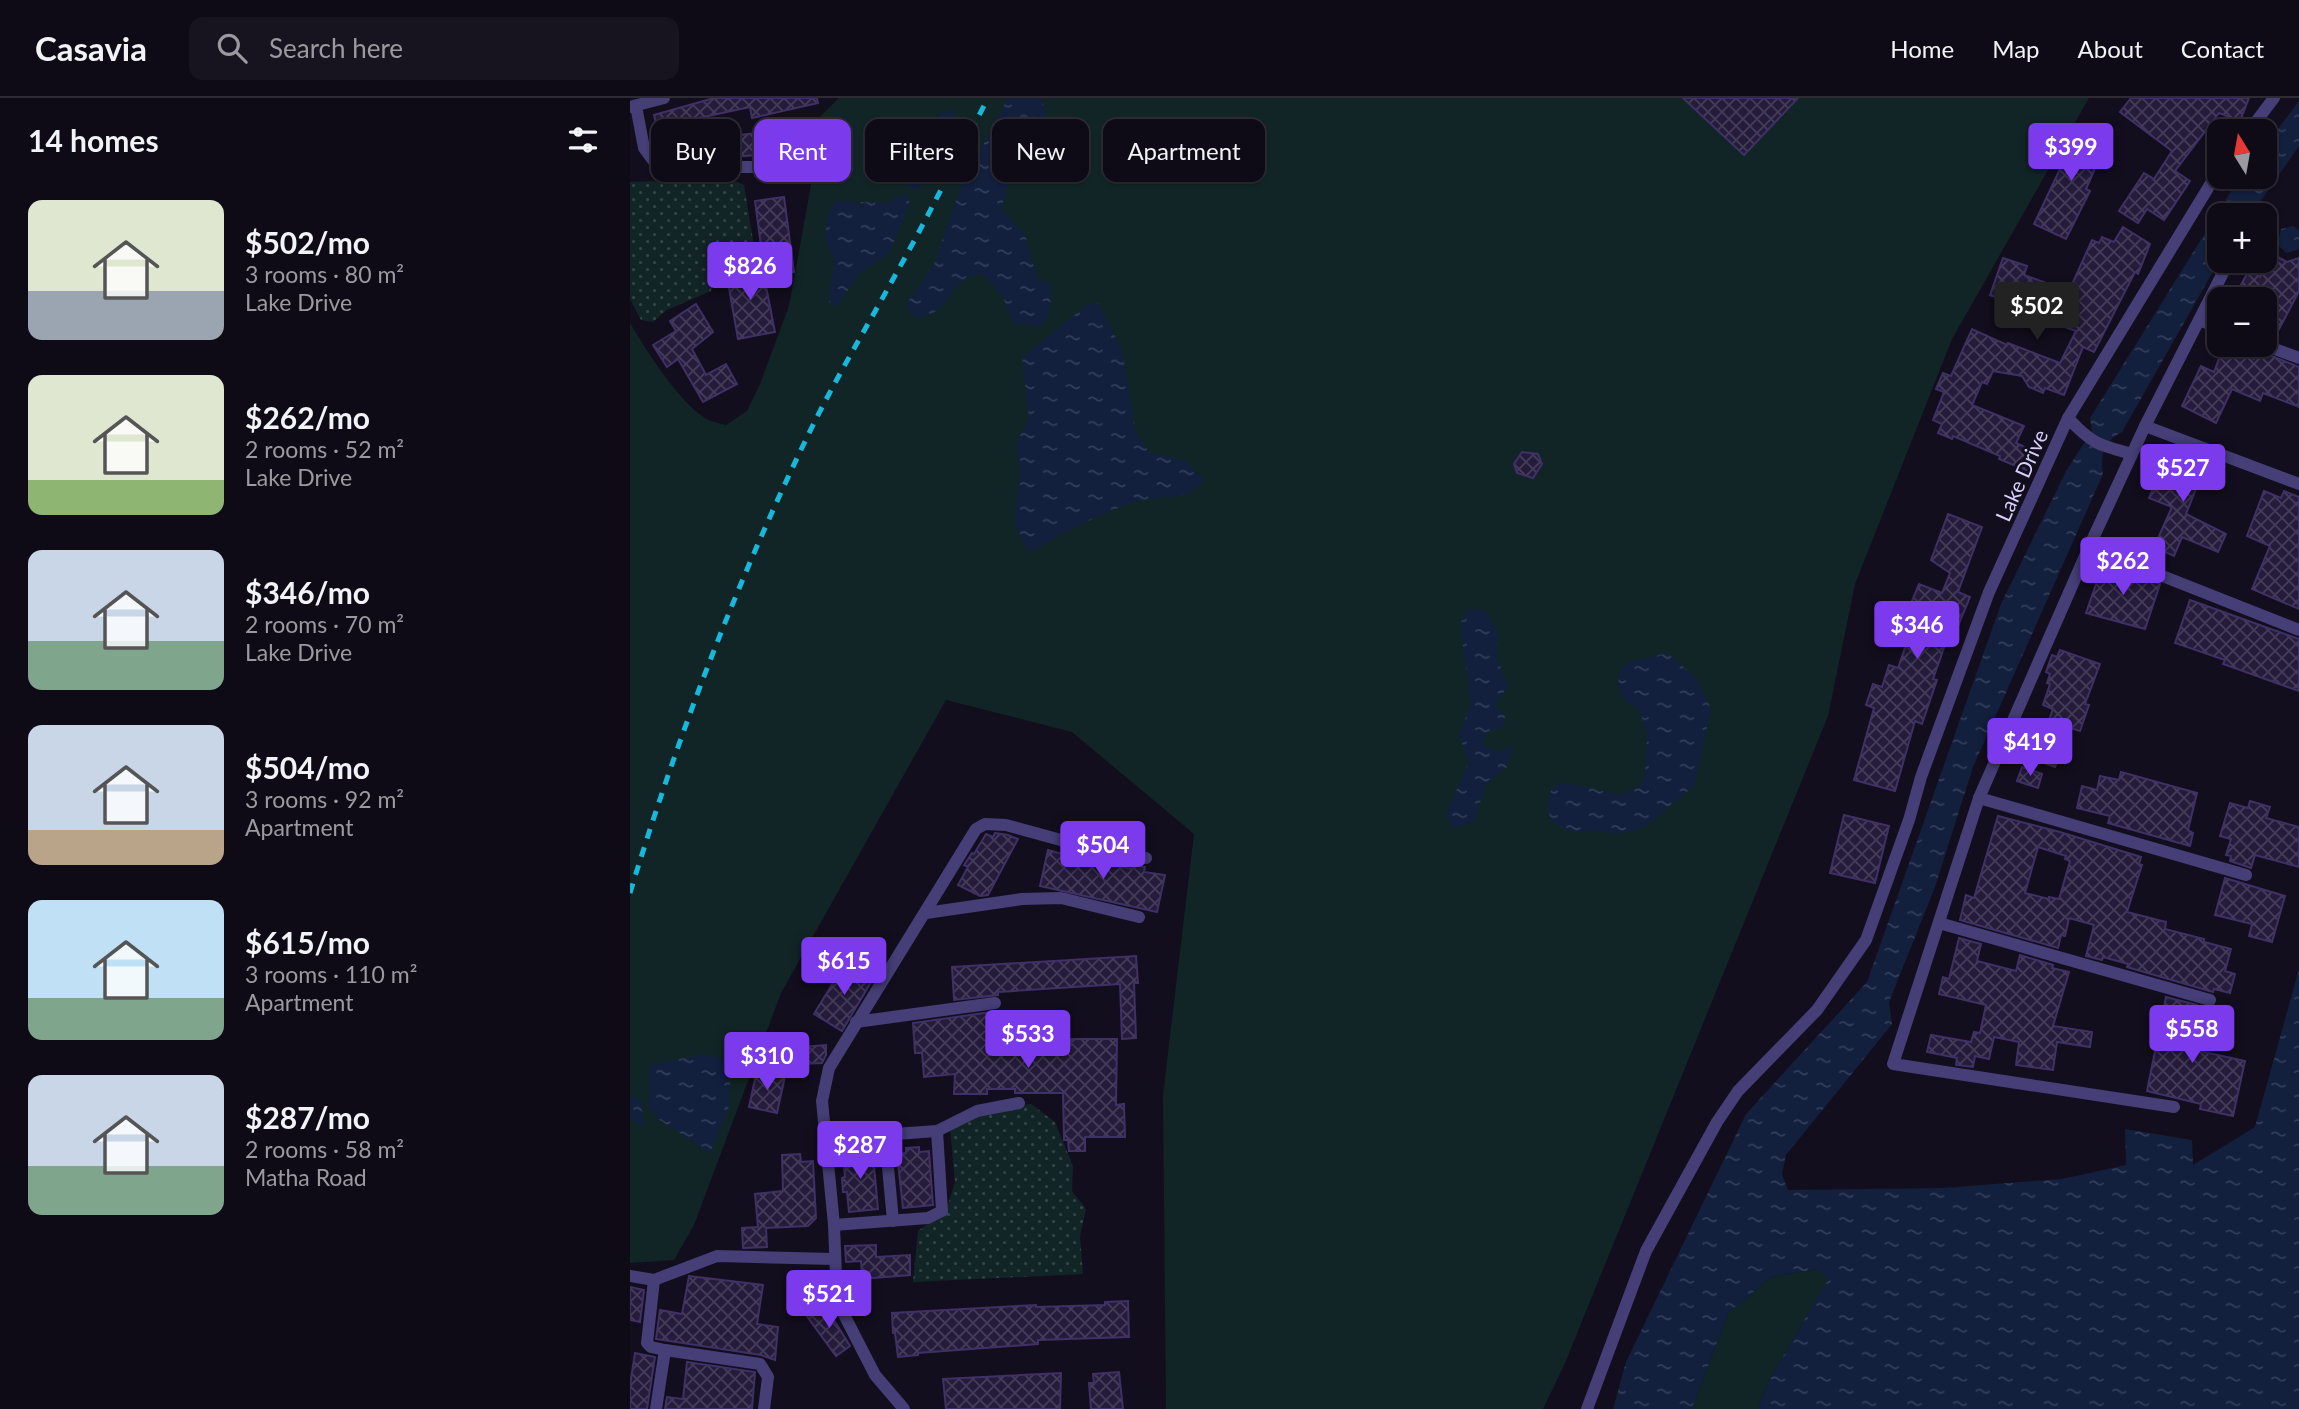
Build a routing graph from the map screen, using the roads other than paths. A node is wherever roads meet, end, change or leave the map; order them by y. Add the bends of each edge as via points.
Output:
1 (664, 98) edge
2 (2274, 98) edge
3 (633, 107) edge
4 (2258, 119) edge
5 (754, 167) edge
6 (2207, 189) edge
7 (2223, 273) edge
8 (2199, 320) junction
9 (2207, 323) edge
10 (2277, 350) edge
11 (2299, 358) edge
12 (2068, 418) junction
13 (2145, 426) junction
14 (2132, 454) junction
15 (2299, 484) edge
16 (2089, 547) junction
17 (2299, 630) edge
18 (1979, 797) junction
19 (1146, 858) dead end
20 (2246, 875) dead end
21 (926, 913) junction
22 (1139, 917) dead end
23 (1939, 923) junction
24 (2210, 1000) dead end
25 (995, 1003) dead end
26 (856, 1022) junction
27 (1019, 1103) dead end
28 (2174, 1107) dead end
29 (937, 1131) junction
30 (885, 1135) junction
31 (825, 1139) junction
32 (893, 1221) junction
33 (834, 1225) junction
34 (834, 1259) junction
35 (630, 1276) edge
36 (654, 1280) junction
37 (664, 1350) junction
38 (656, 1409) edge
39 (764, 1409) edge
40 (904, 1409) edge
41 (1587, 1409) edge

1 - 3 street
2 - 4 street
3 - 5 street via 644,148 658,167
6 - 12 street, Lake Drive
7 - 8 street
8 - 9 street
8 - 13 street
10 - 11 street
12 - 14 street via 2099,446
12 - 41 street, Lake Drive via 1989,592 1866,940 1817,1010 1738,1091 1717,1122 1646,1251
13 - 14 street
13 - 15 street
14 - 16 street
16 - 17 street
16 - 18 street
18 - 20 street
18 - 23 street
19 - 21 street via 985,824 976,829
21 - 22 street via 1061,898
21 - 26 street
23 - 24 street
23 - 28 street via 1893,1065
25 - 26 street
26 - 31 street via 830,1068 821,1101
27 - 29 street via 977,1111
29 - 30 street
29 - 32 street via 942,1211 928,1218
30 - 31 street
30 - 32 street
31 - 33 street
32 - 33 street
33 - 34 street
34 - 36 street via 718,1256
34 - 40 street via 837,1301 875,1375
35 - 36 street
36 - 37 street via 646,1339 651,1347
37 - 38 street
37 - 39 street via 760,1364 768,1377

